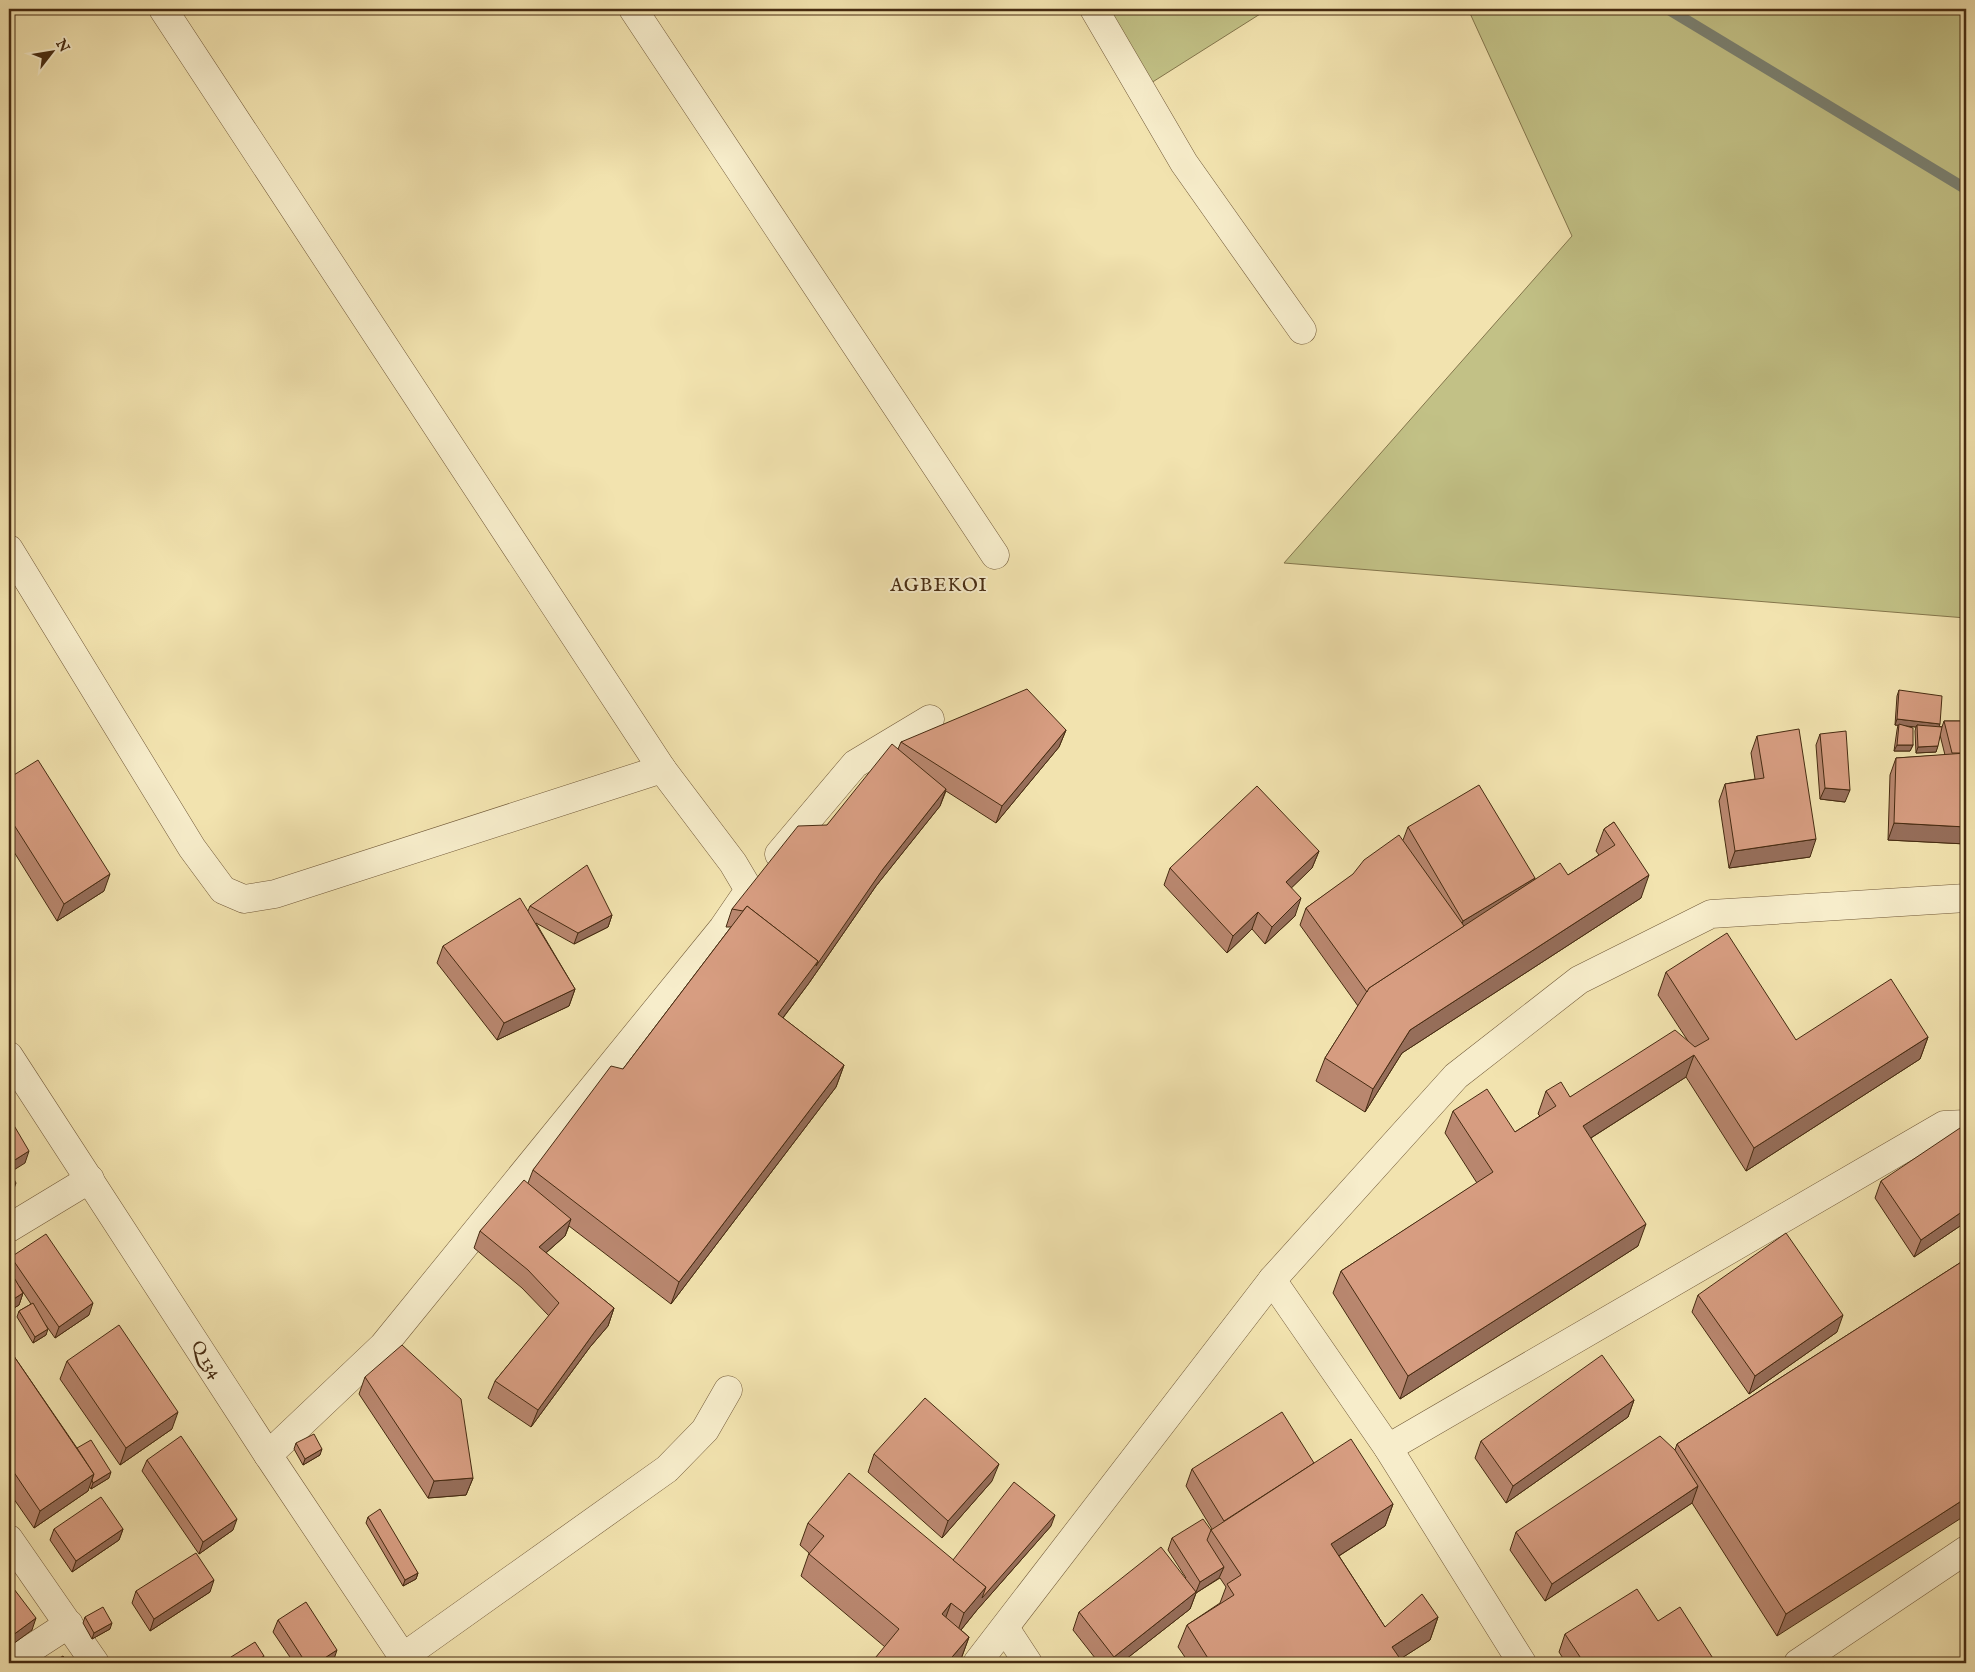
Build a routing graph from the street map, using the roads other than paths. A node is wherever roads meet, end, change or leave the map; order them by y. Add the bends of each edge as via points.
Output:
1 (163, 9) edge
2 (634, 9) edge
3 (1094, 9) edge
4 (1302, 330) dead end
5 (9, 549) edge
6 (995, 555) dead end
7 (930, 719) dead end
8 (662, 769) junction
9 (750, 890) junction
10 (1966, 898) edge
11 (9, 1056) edge
12 (1966, 1124) edge
13 (90, 1179) junction
14 (9, 1228) edge
15 (1272, 1280) junction
16 (728, 1390) dead end
17 (1388, 1448) junction
18 (268, 1455) junction
19 (9, 1539) edge
20 (1966, 1550) edge
21 (69, 1624) junction
22 (1005, 1628) junction
23 (405, 1660) edge
24 (9, 1663) edge
25 (95, 1663) edge
26 (977, 1663) edge
27 (1028, 1663) edge
28 (1522, 1663) edge
29 (1798, 1663) edge

1 - 8 street
2 - 6 street
3 - 4 street via 1184,163
5 - 8 street via 192,848 223,890 244,899 275,894
7 - 9 street via 855,764
8 - 9 street
9 - 18 street via 723,928 383,1346
10 - 15 street via 1711,914 1579,980 1456,1076
11 - 13 street, Q 134
12 - 17 street via 1944,1125
13 - 14 street
13 - 18 street, Q 134
15 - 17 street
15 - 22 street
16 - 23 street via 705,1430 667,1469
17 - 28 street
18 - 23 street, Q 134
19 - 21 street
20 - 29 street
21 - 24 street
21 - 25 street
22 - 26 street
22 - 27 street

